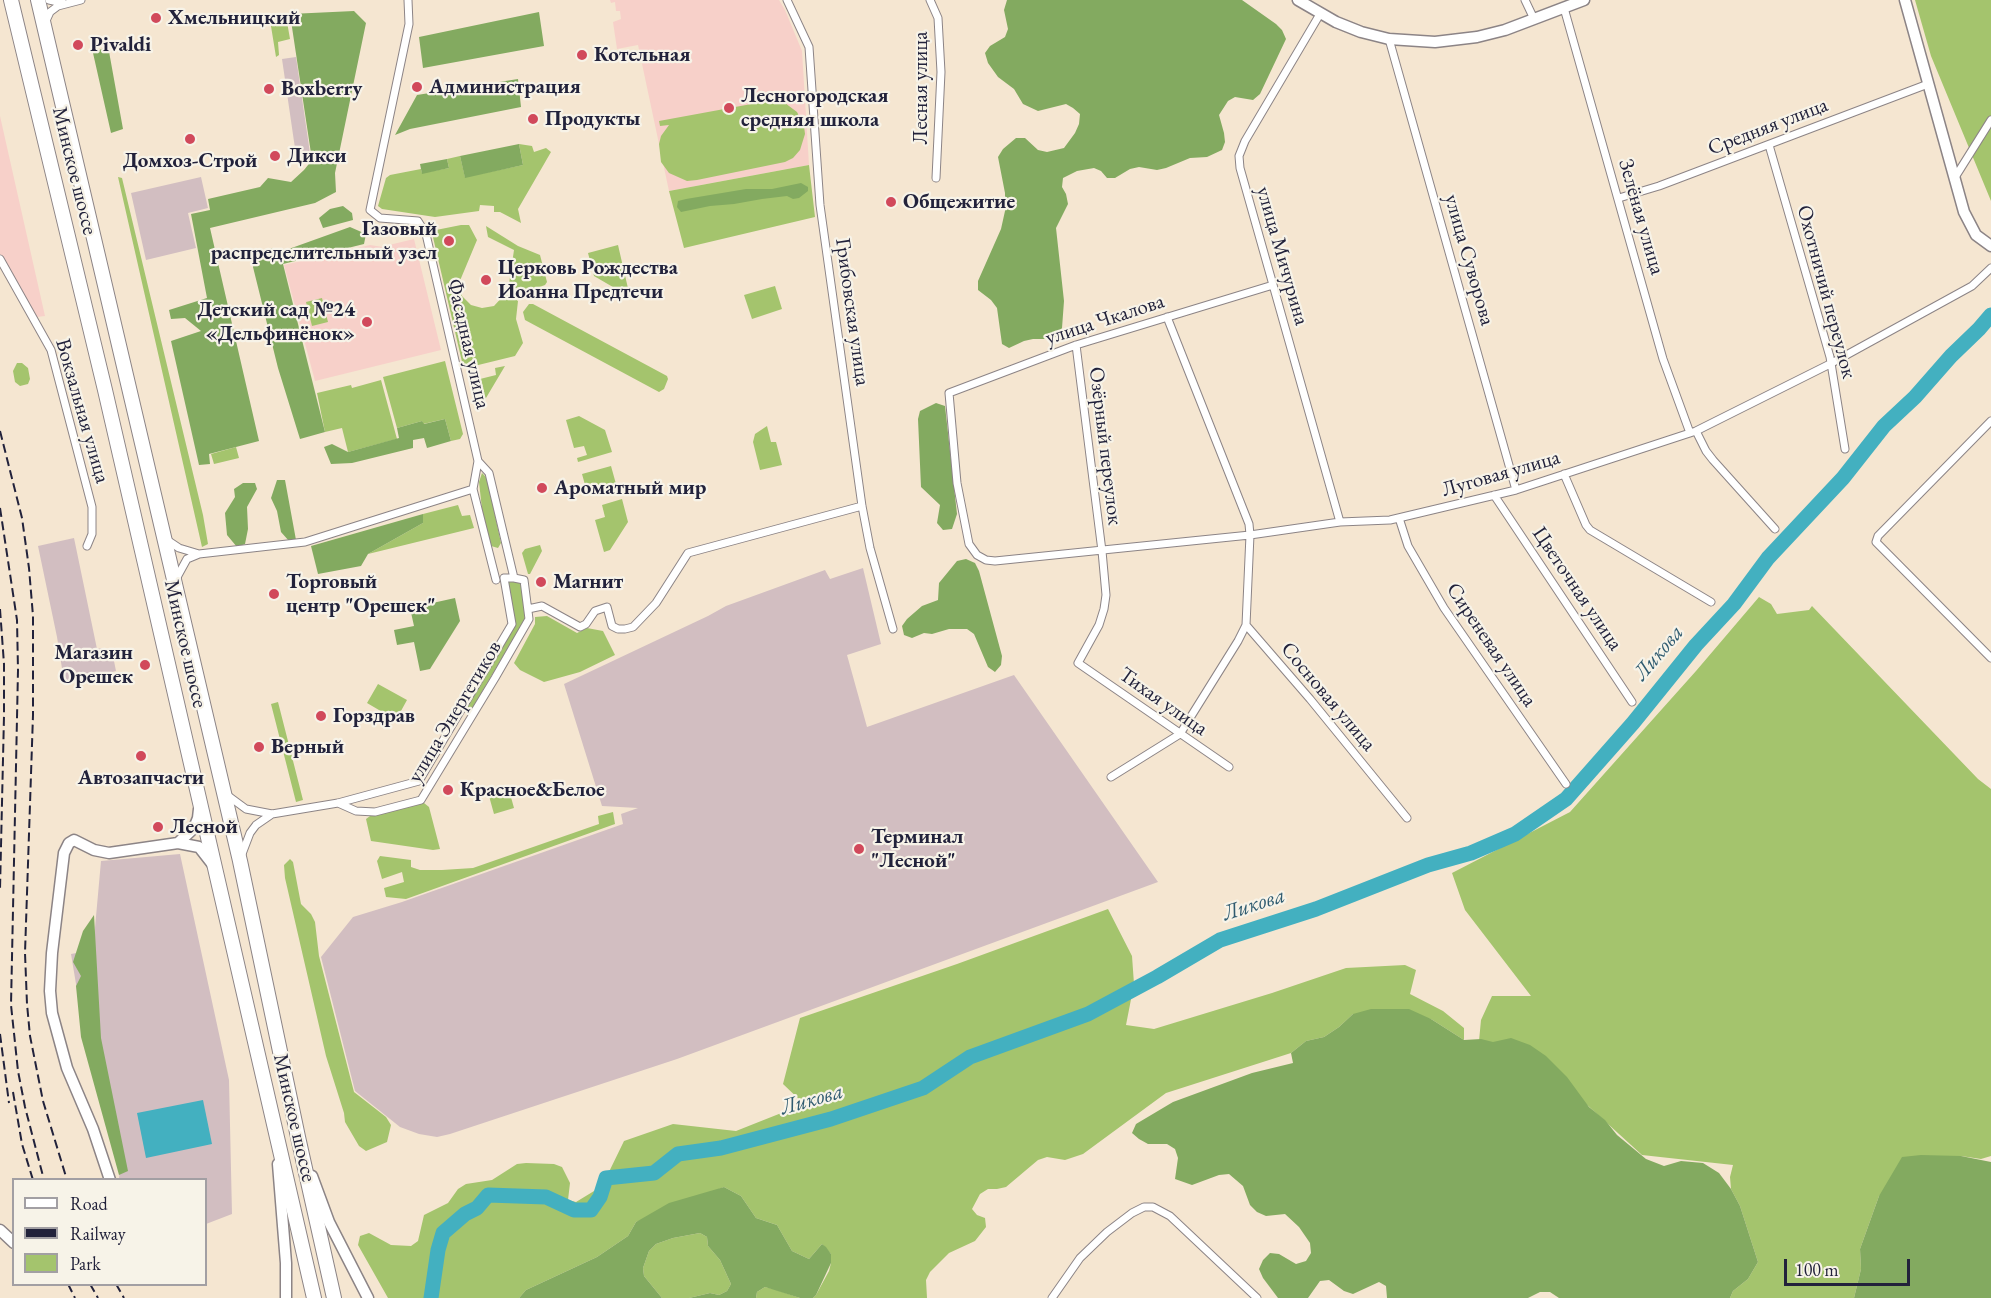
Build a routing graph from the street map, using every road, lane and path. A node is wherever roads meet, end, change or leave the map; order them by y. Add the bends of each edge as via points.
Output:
1 (11, 0) edge
2 (38, 0) edge
3 (49, 0) edge
4 (81, 0) edge
5 (408, 0) edge
6 (787, 0) edge
7 (930, 0) edge
8 (1298, 0) edge
9 (1525, 0) edge
10 (1584, 0) edge
11 (1905, 0) edge
12 (66, 3) junction
13 (1564, 8) junction
14 (1320, 14) junction
15 (1534, 19) junction
16 (44, 25) junction
17 (1389, 39) junction
18 (1928, 84) junction
19 (1991, 120) edge
20 (1769, 145) junction
21 (936, 178) dead end
22 (1954, 179) junction
23 (1619, 198) junction
24 (1991, 246) edge
25 (0, 259) edge
26 (1991, 268) edge
27 (1273, 285) junction
28 (1167, 317) junction
29 (1076, 345) junction
30 (1830, 364) junction
31 (1991, 421) edge
32 (1693, 432) junction
33 (1845, 449) dead end
34 (478, 461) junction
35 (1564, 474) junction
36 (473, 489) junction
37 (1516, 490) junction
38 (1494, 495) junction
39 (862, 506) junction
40 (1399, 518) junction
41 (1340, 522) junction
42 (1775, 529) dead end
43 (1250, 535) junction
44 (164, 538) junction
45 (87, 546) dead end
46 (1102, 551) junction
47 (200, 554) junction
48 (976, 555) joint
49 (514, 578) junction
50 (500, 579) junction
51 (175, 582) junction
52 (1711, 602) dead end
53 (528, 609) junction
54 (1246, 625) junction
55 (893, 629) dead end
56 (1991, 658) edge
57 (1078, 663) joint
58 (1632, 702) dead end
59 (1180, 734) junction
60 (1229, 767) dead end
61 (1111, 777) dead end
62 (1566, 784) dead end
63 (224, 792) junction
64 (199, 797) junction
65 (338, 803) junction
66 (272, 814) junction
67 (1407, 818) dead end
68 (178, 843) junction
69 (240, 861) junction
70 (216, 870) junction
71 (276, 1137) junction
72 (298, 1137) junction
73 (110, 1178) edge
74 (0, 1230) edge
75 (12, 1241) edge
76 (286, 1298) edge
77 (314, 1298) edge
78 (334, 1298) edge
79 (368, 1298) edge
80 (1052, 1298) edge
81 (1257, 1298) edge

1 - 64 highway, Минское шоссе
2 - 16 highway, Минское шоссе
3 - 12 street
4 - 12 street
5 - 34 street, Фасадная улица via 409,24 370,210 380,218 418,221 426,234
6 - 39 street, Грибовская улица via 809,47 820,205
7 - 21 street, Лесная улица via 938,18 940,72
8 - 14 street
9 - 15 street
10 - 13 street
11 - 18 street
12 - 16 street via 50,12
13 - 15 street
13 - 23 street, Зелёная улица
14 - 17 street
14 - 27 street, улица Мичурина via 1239,156
15 - 17 street via 1505,30 1454,40
16 - 44 highway, Минское шоссе
17 - 37 street, улица Суворова
18 - 20 street, Средняя улица
18 - 22 street
19 - 22 street
20 - 23 street, Средняя улица
20 - 30 street, Охотничий переулок
22 - 24 street via 1976,235
23 - 32 street, Зелёная улица via 1663,359
25 - 45 street, Вокзальная улица via 51,350 92,507 92,534
26 - 30 street, Луговая улица via 1972,286
27 - 28 street, улица Чкалова
27 - 41 street, улица Мичурина
28 - 29 street, улица Чкалова
28 - 43 street
29 - 46 street, Озёрный переулок
29 - 48 street, улица Чкалова via 949,393 957,483 969,544
30 - 32 street, Луговая улица
30 - 33 street, Охотничий переулок
31 - 56 street via 1876,542
32 - 35 street, Луговая улица
32 - 42 street, Зелёная улица
34 - 36 street, Фасадная улица
34 - 49 street via 489,473
35 - 37 street, Луговая улица
35 - 52 street via 1590,530
36 - 47 street via 305,542
36 - 50 street
37 - 38 street, Луговая улица
38 - 40 street, Луговая улица
38 - 58 street, Цветочная улица
39 - 53 street via 688,553 656,603 633,627 612,626 607,607 595,611 580,627 542,606
39 - 55 street, Грибовская улица
40 - 41 street, Луговая улица
40 - 62 street, Сиреневая улица via 1408,546 1443,608
41 - 43 street, Луговая улица
43 - 46 street, Луговая улица
43 - 54 street
44 - 47 street via 178,548
44 - 51 highway, Минское шоссе
46 - 48 street, Луговая улица via 995,561
46 - 57 street, Озёрный переулок via 1104,609
47 - 51 street via 187,560
49 - 50 street
49 - 53 street, улица Энергетиков via 524,580
50 - 65 street via 512,624 419,781
51 - 63 highway, Минское шоссе
53 - 65 street, улица Энергетиков via 529,619 519,637 421,800 375,812 357,811
54 - 59 street
54 - 67 street, Сосновая улица
57 - 59 street, Тихая улица
59 - 60 street, Тихая улица
59 - 61 street
63 - 66 street via 246,809
63 - 69 highway, Минское шоссе
64 - 68 street via 196,824
64 - 70 highway, Минское шоссе
65 - 66 street
66 - 69 street via 250,833
68 - 70 street via 199,848
68 - 73 street via 109,853 74,840 64,853 50,991 67,1068
69 - 72 highway, Минское шоссе
70 - 71 highway, Минское шоссе
71 - 76 street
71 - 77 highway, Минское шоссе
72 - 78 highway, Минское шоссе
72 - 79 street via 329,1222
74 - 75 street
80 - 81 street via 1080,1258 1107,1232 1144,1207 1170,1216

